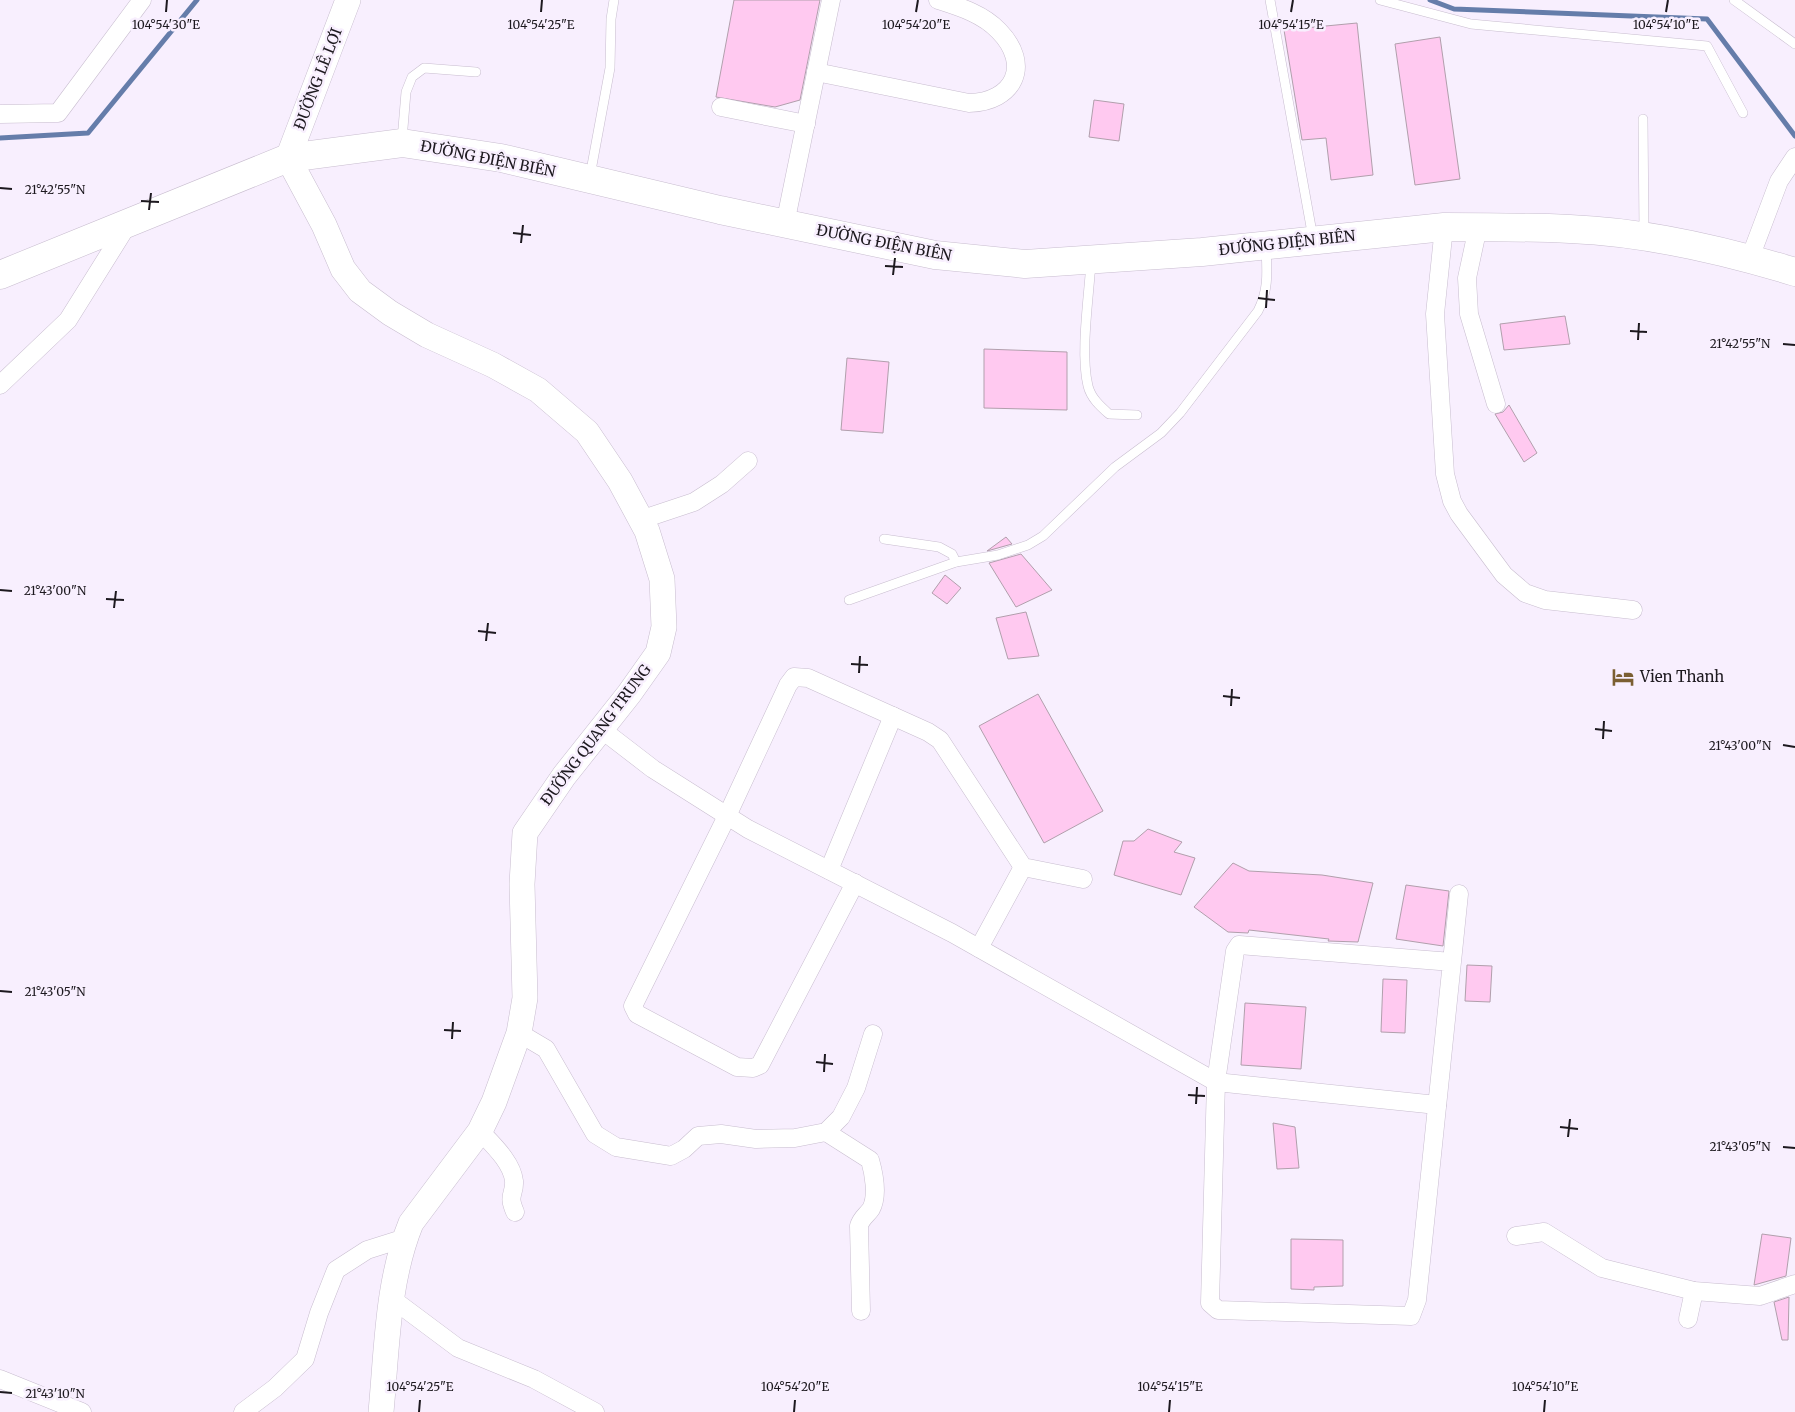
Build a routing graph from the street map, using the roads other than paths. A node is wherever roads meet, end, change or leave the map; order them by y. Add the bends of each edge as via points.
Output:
1 (142, 0) edge
2 (348, 0) edge
3 (614, 0) edge
4 (831, 0) edge
5 (938, 0) edge
6 (1270, 0) edge
7 (1380, 0) edge
8 (1734, 0) edge
9 (1795, 44) edge
10 (476, 72) dead end
11 (816, 72) junction
12 (721, 107) dead end
13 (1743, 113) dead end
14 (0, 114) edge
15 (1643, 119) dead end
16 (806, 124) junction
17 (402, 143) junction
18 (1795, 157) edge
19 (288, 158) junction
20 (590, 179) junction
21 (128, 223) junction
22 (785, 224) junction
23 (1444, 227) junction
24 (1478, 227) junction
25 (1644, 238) junction
26 (1313, 239) junction
27 (1266, 245) junction
28 (1750, 258) junction
29 (1091, 259) junction
30 (1795, 272) edge
31 (0, 275) edge
32 (0, 385) edge
33 (1496, 404) dead end
34 (1137, 415) dead end
35 (748, 461) dead end
36 (640, 520) junction
37 (884, 539) dead end
38 (956, 562) junction
39 (850, 600) dead end
40 (1633, 610) dead end
41 (893, 716) junction
42 (601, 729) junction
43 (727, 816) junction
44 (1023, 867) junction
45 (829, 870) junction
46 (1083, 879) dead end
47 (855, 883) junction
48 (1459, 894) dead end
49 (979, 948) junction
50 (1452, 962) junction
51 (519, 1033) junction
52 (873, 1034) dead end
53 (1216, 1082) junction
54 (1437, 1105) junction
55 (480, 1131) junction
56 (826, 1132) junction
57 (515, 1212) dead end
58 (1516, 1236) dead end
59 (405, 1238) junction
60 (1795, 1284) edge
61 (1694, 1291) junction
62 (392, 1298) junction
63 (861, 1311) dead end
64 (1688, 1319) dead end
65 (0, 1379) edge
66 (44, 1404) edge
67 (82, 1412) edge
68 (243, 1412) edge
69 (381, 1412) edge
70 (596, 1412) edge

1 - 14 street via 58,113
2 - 19 street, ĐƯỜNG LÊ LỢI
3 - 20 lane via 610,19 610,68
4 - 11 street
5 - 11 street via 983,17 1000,32 1014,54 1016,66 1007,91 985,102 969,103
6 - 26 lane
7 - 13 lane via 1471,24 1707,46
8 - 9 lane
10 - 17 lane via 424,68 412,77 406,92
11 - 16 street
12 - 16 street
15 - 25 lane
16 - 22 street
17 - 19 main road, ĐƯỜNG ĐIỆN BIÊN
17 - 20 main road, ĐƯỜNG ĐIỆN BIÊN via 501,158
18 - 28 street via 1779,181
19 - 21 main road, ĐƯỜNG ĐIỆN BIÊN
19 - 36 street, ĐƯỜNG QUANG TRUNG via 343,268 360,291 427,335 538,390 587,432 620,481
20 - 22 main road, ĐƯỜNG ĐIỆN BIÊN
21 - 31 main road, ĐƯỜNG ĐIỆN BIÊN
21 - 32 street via 68,320
22 - 29 main road, ĐƯỜNG ĐIỆN BIÊN via 935,255 1025,264
23 - 24 main road, ĐƯỜNG ĐIỆN BIÊN
23 - 26 main road, ĐƯỜNG ĐIỆN BIÊN
23 - 40 street via 1434,314 1445,474 1452,501 1504,575 1525,593 1545,600
24 - 25 main road, ĐƯỜNG ĐIỆN BIÊN via 1571,229
24 - 33 street via 1467,278 1469,314
25 - 28 main road, ĐƯỜNG ĐIỆN BIÊN
26 - 27 main road, ĐƯỜNG ĐIỆN BIÊN
27 - 29 main road, ĐƯỜNG ĐIỆN BIÊN
27 - 38 lane via 1268,286 1258,311 1180,413 1115,467 1043,536 998,555
28 - 30 main road, ĐƯỜNG ĐIỆN BIÊN
29 - 34 lane via 1086,342 1088,387 1093,398 1109,414
35 - 36 street via 722,484 694,502
36 - 42 street, ĐƯỜNG QUANG TRUNG via 662,579 664,627 658,653
37 - 38 lane via 940,547 952,554
38 - 39 lane
41 - 43 street via 808,678 794,677
41 - 44 street via 940,740
41 - 45 street
42 - 43 street via 653,769
42 - 51 street, ĐƯỜNG QUANG TRUNG via 525,833 522,884 525,998
43 - 45 street
43 - 47 street via 633,1006 637,1014 737,1067 760,1065
44 - 46 street
44 - 49 street
45 - 47 street
47 - 49 street
48 - 50 street
49 - 53 street
50 - 53 street via 1239,945 1235,951
50 - 54 street
51 - 55 street, ĐƯỜNG QUANG TRUNG
51 - 56 street via 546,1049 595,1134 616,1147 671,1156 698,1136 795,1138
52 - 56 street via 856,1088 842,1118
53 - 54 street
53 - 54 street via 1210,1303 1218,1310 1229,1312 1411,1316 1417,1300
55 - 57 street via 497,1150 512,1175 514,1186 510,1201
55 - 59 street, ĐƯỜNG QUANG TRUNG via 411,1223
56 - 63 street via 870,1160 875,1176 872,1207 859,1226
58 - 61 street via 1544,1232 1602,1268
59 - 62 street, ĐƯỜNG QUANG TRUNG
59 - 68 street via 367,1250 336,1270 305,1359 275,1388
60 - 61 street via 1760,1296
61 - 64 street
62 - 69 street, ĐƯỜNG QUANG TRUNG
62 - 70 street via 458,1348 534,1379
65 - 66 street
66 - 67 street

